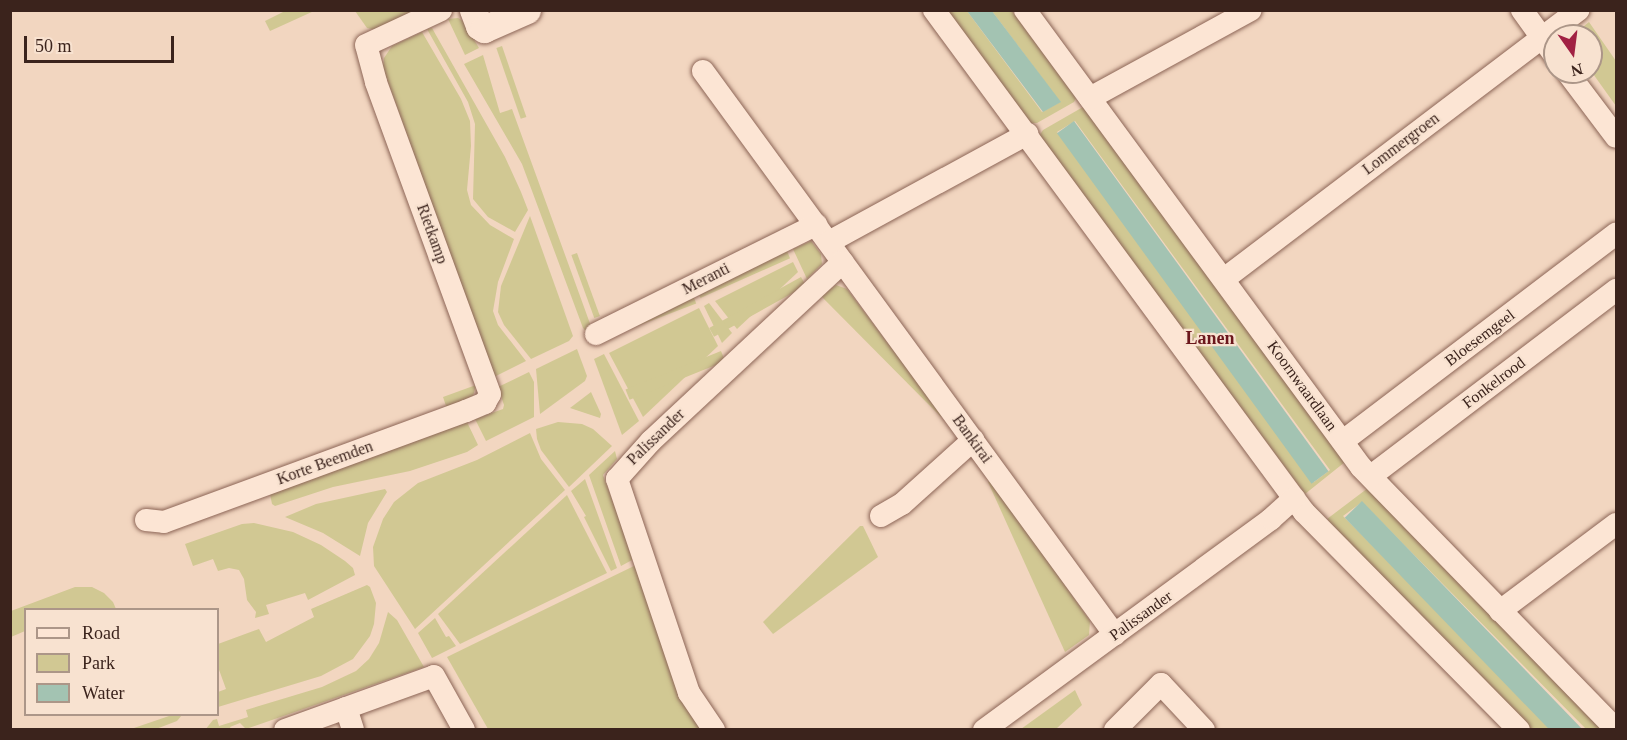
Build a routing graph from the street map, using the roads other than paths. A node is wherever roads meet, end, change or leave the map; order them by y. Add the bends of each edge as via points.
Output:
1 (441, 10) edge
2 (473, 10) edge
3 (527, 10) edge
4 (934, 10) edge
5 (1025, 10) edge
6 (1251, 10) edge
7 (1522, 10) edge
8 (1579, 10) edge
9 (1567, 24) edge
10 (1543, 40) edge
11 (1543, 51) edge
12 (703, 72) dead end
13 (1576, 84) edge
14 (1090, 98) junction
15 (1027, 134) junction
16 (1617, 137) edge
17 (822, 234) junction
18 (1617, 234) edge
19 (843, 262) junction
20 (1224, 279) junction
21 (1617, 290) edge
22 (596, 334) dead end
23 (488, 387) joint
24 (973, 440) junction
25 (1342, 441) junction
26 (1371, 476) junction
27 (1294, 498) junction
28 (881, 516) dead end
29 (146, 520) dead end
30 (1617, 524) edge
31 (1500, 611) junction
32 (1115, 635) junction
33 (350, 719) edge
34 (285, 729) edge
35 (464, 729) edge
36 (714, 729) edge
37 (984, 729) edge
38 (1115, 729) edge
39 (1204, 729) edge
40 (1519, 729) edge
41 (1617, 729) edge

1 - 23 street, Rietkamp via 366,45 376,82
2 - 3 street via 484,29
4 - 15 street
5 - 14 street, Koornwaardlaan
6 - 14 street
7 - 10 street
8 - 9 street, Lommergroen
11 - 20 street, Lommergroen
12 - 17 street, Bankirai
13 - 16 street
14 - 20 street, Koornwaardlaan
15 - 17 street
15 - 27 street
17 - 19 street, Bankirai
17 - 22 street, Meranti
18 - 25 street, Bloesemgeel
19 - 24 street, Bankirai
19 - 36 street, Palissander via 660,432 617,479 689,693
20 - 25 street, Koornwaardlaan
21 - 26 street, Fonkelrood
23 - 29 street, Korte Beemden via 490,394 485,403 466,411 164,522
24 - 28 street via 902,504
24 - 32 street, Bankirai
25 - 26 street, Koornwaardlaan
26 - 31 street, Koornwaardlaan
27 - 32 street, Palissander
27 - 40 street
30 - 31 street
31 - 41 street, Koornwaardlaan
32 - 37 street, Palissander
33 - 34 street
33 - 35 street via 434,676
38 - 39 street via 1161,684

